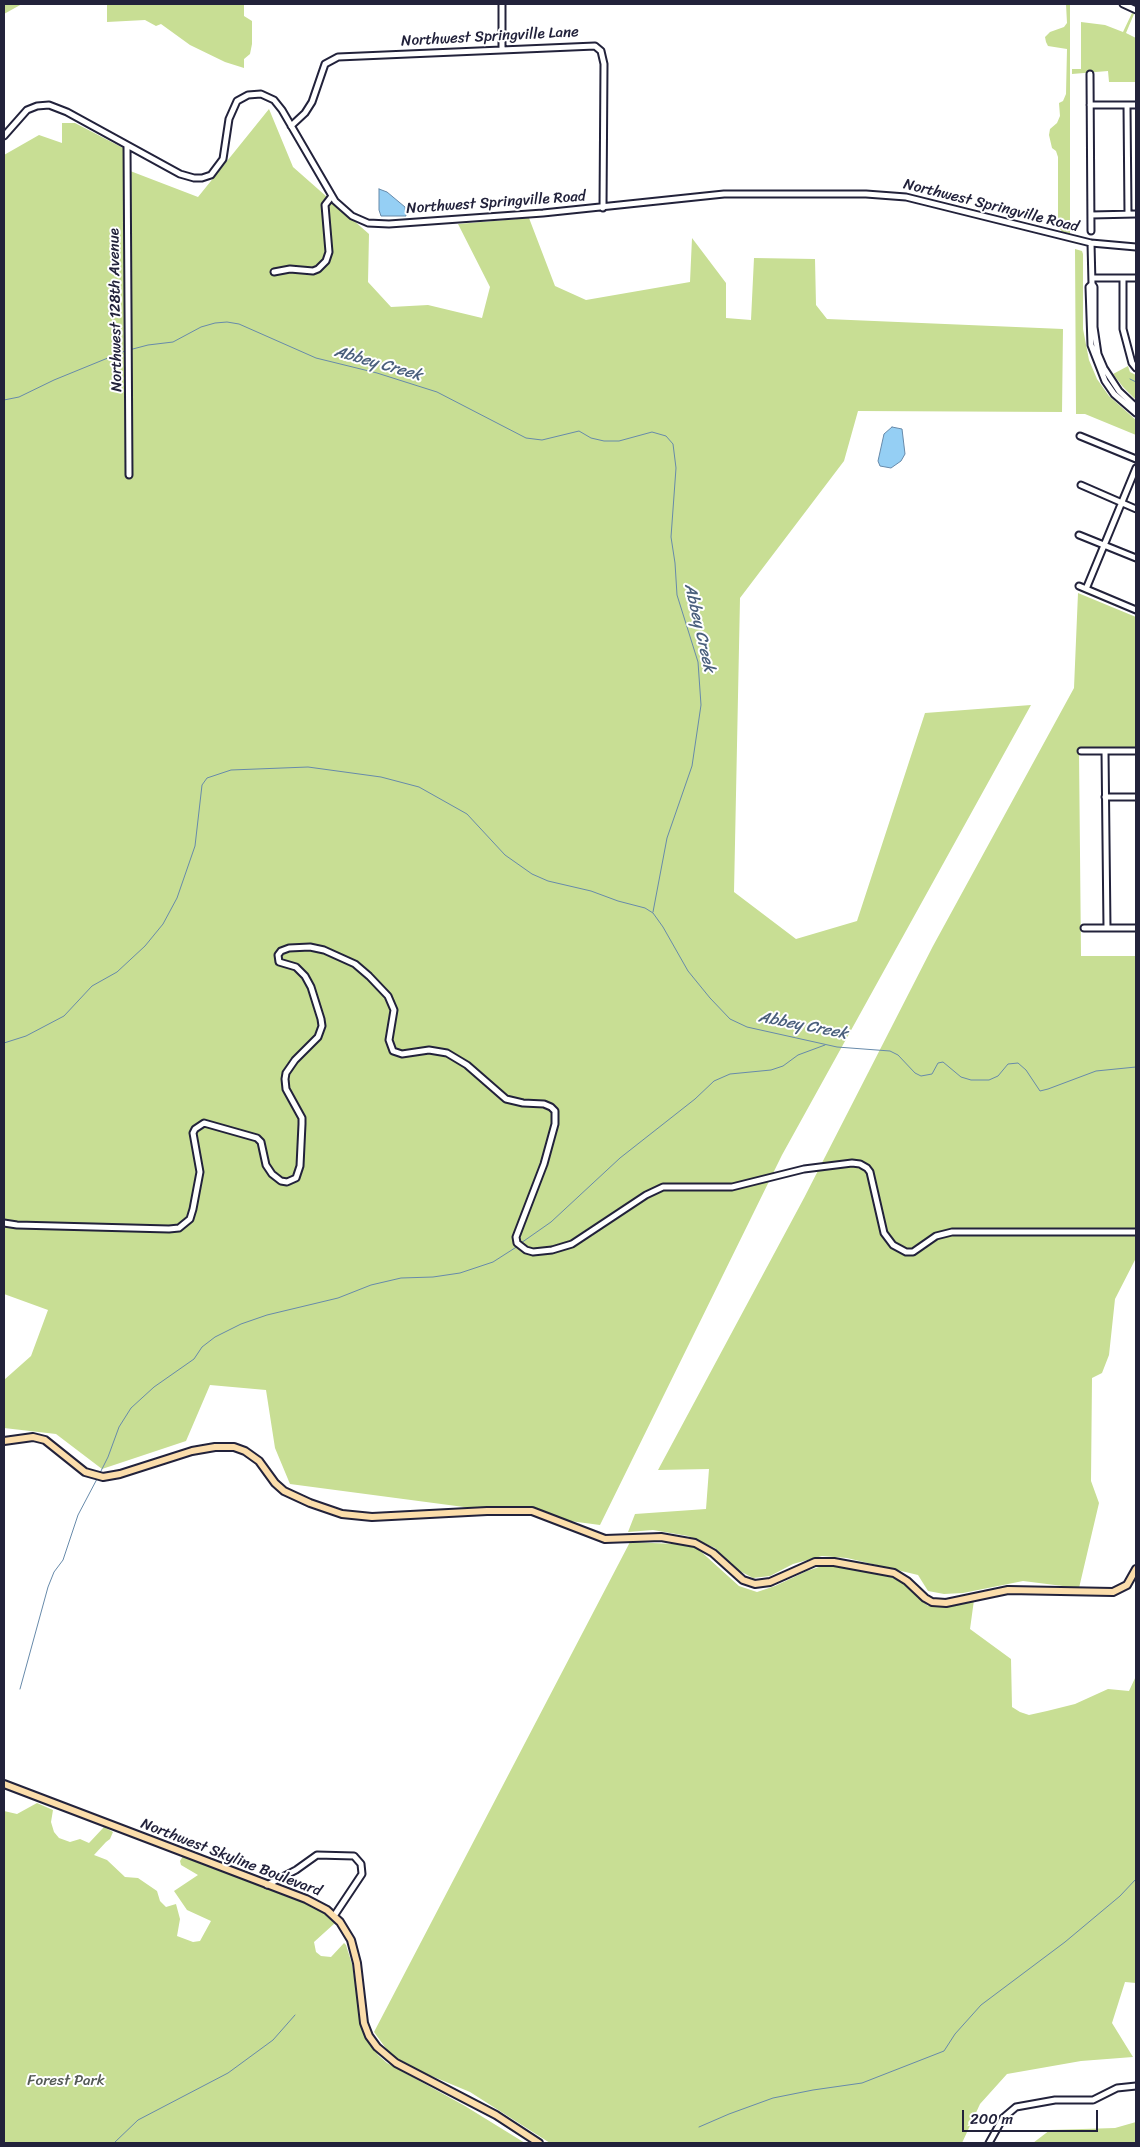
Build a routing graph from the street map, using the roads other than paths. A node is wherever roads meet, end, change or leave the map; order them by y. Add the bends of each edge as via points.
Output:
1 (502, 4) edge
2 (1123, 4) edge
3 (1136, 8) edge
4 (502, 49) junction
5 (1090, 74) dead end
6 (1090, 105) junction
7 (1127, 105) junction
8 (1136, 105) edge
9 (291, 126) junction
10 (4, 136) edge
11 (127, 145) junction
12 (332, 196) junction
13 (602, 208) junction
14 (1128, 214) junction
15 (1136, 214) edge
16 (1091, 215) junction
17 (1091, 231) dead end
18 (1092, 243) junction
19 (1136, 246) edge
20 (274, 272) dead end
21 (1123, 278) junction
22 (1136, 278) edge
23 (1092, 281) junction
24 (1136, 368) edge
25 (1136, 406) edge
26 (1136, 413) edge
27 (1080, 436) dead end
28 (1136, 460) edge
29 (1136, 468) edge
30 (129, 475) dead end
31 (1081, 485) dead end
32 (1122, 503) junction
33 (1136, 509) edge
34 (1079, 534) dead end
35 (1104, 545) junction
36 (1136, 558) edge
37 (1079, 586) dead end
38 (1086, 589) junction
39 (1136, 610) edge
40 (1081, 751) dead end
41 (1105, 751) junction
42 (1136, 751) edge
43 (1105, 797) junction
44 (1136, 797) edge
45 (1084, 928) dead end
46 (1106, 928) junction
47 (1136, 928) edge
48 (4, 1223) edge
49 (1136, 1232) edge
50 (4, 1441) edge
51 (1136, 1569) edge
52 (4, 1784) edge
53 (267, 1885) junction
54 (334, 1916) junction
55 (1136, 2086) edge
56 (539, 2143) edge
57 (989, 2143) edge

1 - 4 street
2 - 3 street
4 - 9 street, Northwest Springville Lane via 332,58 323,67 309,108
4 - 13 street, Northwest Springville Lane via 591,45 600,51 604,64
5 - 6 street
6 - 7 street
6 - 16 street
7 - 8 street
7 - 14 street
9 - 11 street, Northwest Springville Road via 278,105 267,96 254,94 242,98 231,113 223,159 212,174 202,178 185,176
9 - 12 street, Northwest Springville Road
10 - 11 street, Northwest Springville Road via 27,110 49,105
11 - 30 street, Northwest 128th Avenue
12 - 13 street, Northwest Springville Road via 352,216 377,224
12 - 20 street via 325,205 328,255 322,266 313,271 290,269
13 - 18 street, Northwest Springville Road via 735,194 893,195
14 - 15 street
14 - 16 street
16 - 17 street
18 - 19 street, Northwest Springville Road
18 - 23 street
21 - 22 street
21 - 23 street
21 - 24 street via 1123,329
23 - 25 street via 1098,354 1118,391
23 - 26 street via 1089,287 1089,328 1094,357 1114,394
27 - 28 street
29 - 32 street
31 - 32 street
32 - 33 street
32 - 35 street
34 - 35 street
35 - 36 street
35 - 38 street
37 - 38 street
38 - 39 street
40 - 41 street
41 - 42 street
41 - 43 street
43 - 44 street
43 - 46 street
45 - 46 street
46 - 47 street
48 - 49 street via 179,1228 190,1219 193,1209 200,1172 193,1133 204,1123 257,1138 272,1174 281,1181 296,1178 300,1166 302,1118 285,1079 295,1060 318,1037 322,1019 306,976 296,967 279,962 278,955 288,948 310,947 355,964 388,996 394,1010 389,1040 393,1050 402,1054 429,1050 447,1054 467,1065 506,1099 544,1104 555,1111 555,1124 544,1164 516,1237 517,1243 526,1250 552,1250 572,1244 663,1187 732,1187 804,1169 852,1163 860,1164 870,1172 884,1233 893,1245 906,1252 913,1252 936,1236 952,1232
50 - 51 main road via 33,1437 45,1440 85,1472 103,1477 192,1451 234,1448 259,1461 284,1491 342,1514 372,1517 532,1511 605,1539 657,1536 696,1543 713,1552 743,1580 760,1584 814,1562 834,1562 897,1574 908,1580 922,1596 940,1604 1009,1590 1113,1592 1127,1585
52 - 53 main road, Northwest Skyline Boulevard
53 - 54 main road, Northwest Skyline Boulevard via 317,1904
53 - 54 street via 317,1855 354,1856 361,1864 362,1874
54 - 56 main road, Northwest Skyline Boulevard via 348,1934 353,1948 364,2023 376,2048 396,2063 487,2110
55 - 57 street via 1117,2088 1093,2100 1055,2100 1016,2107 997,2126

